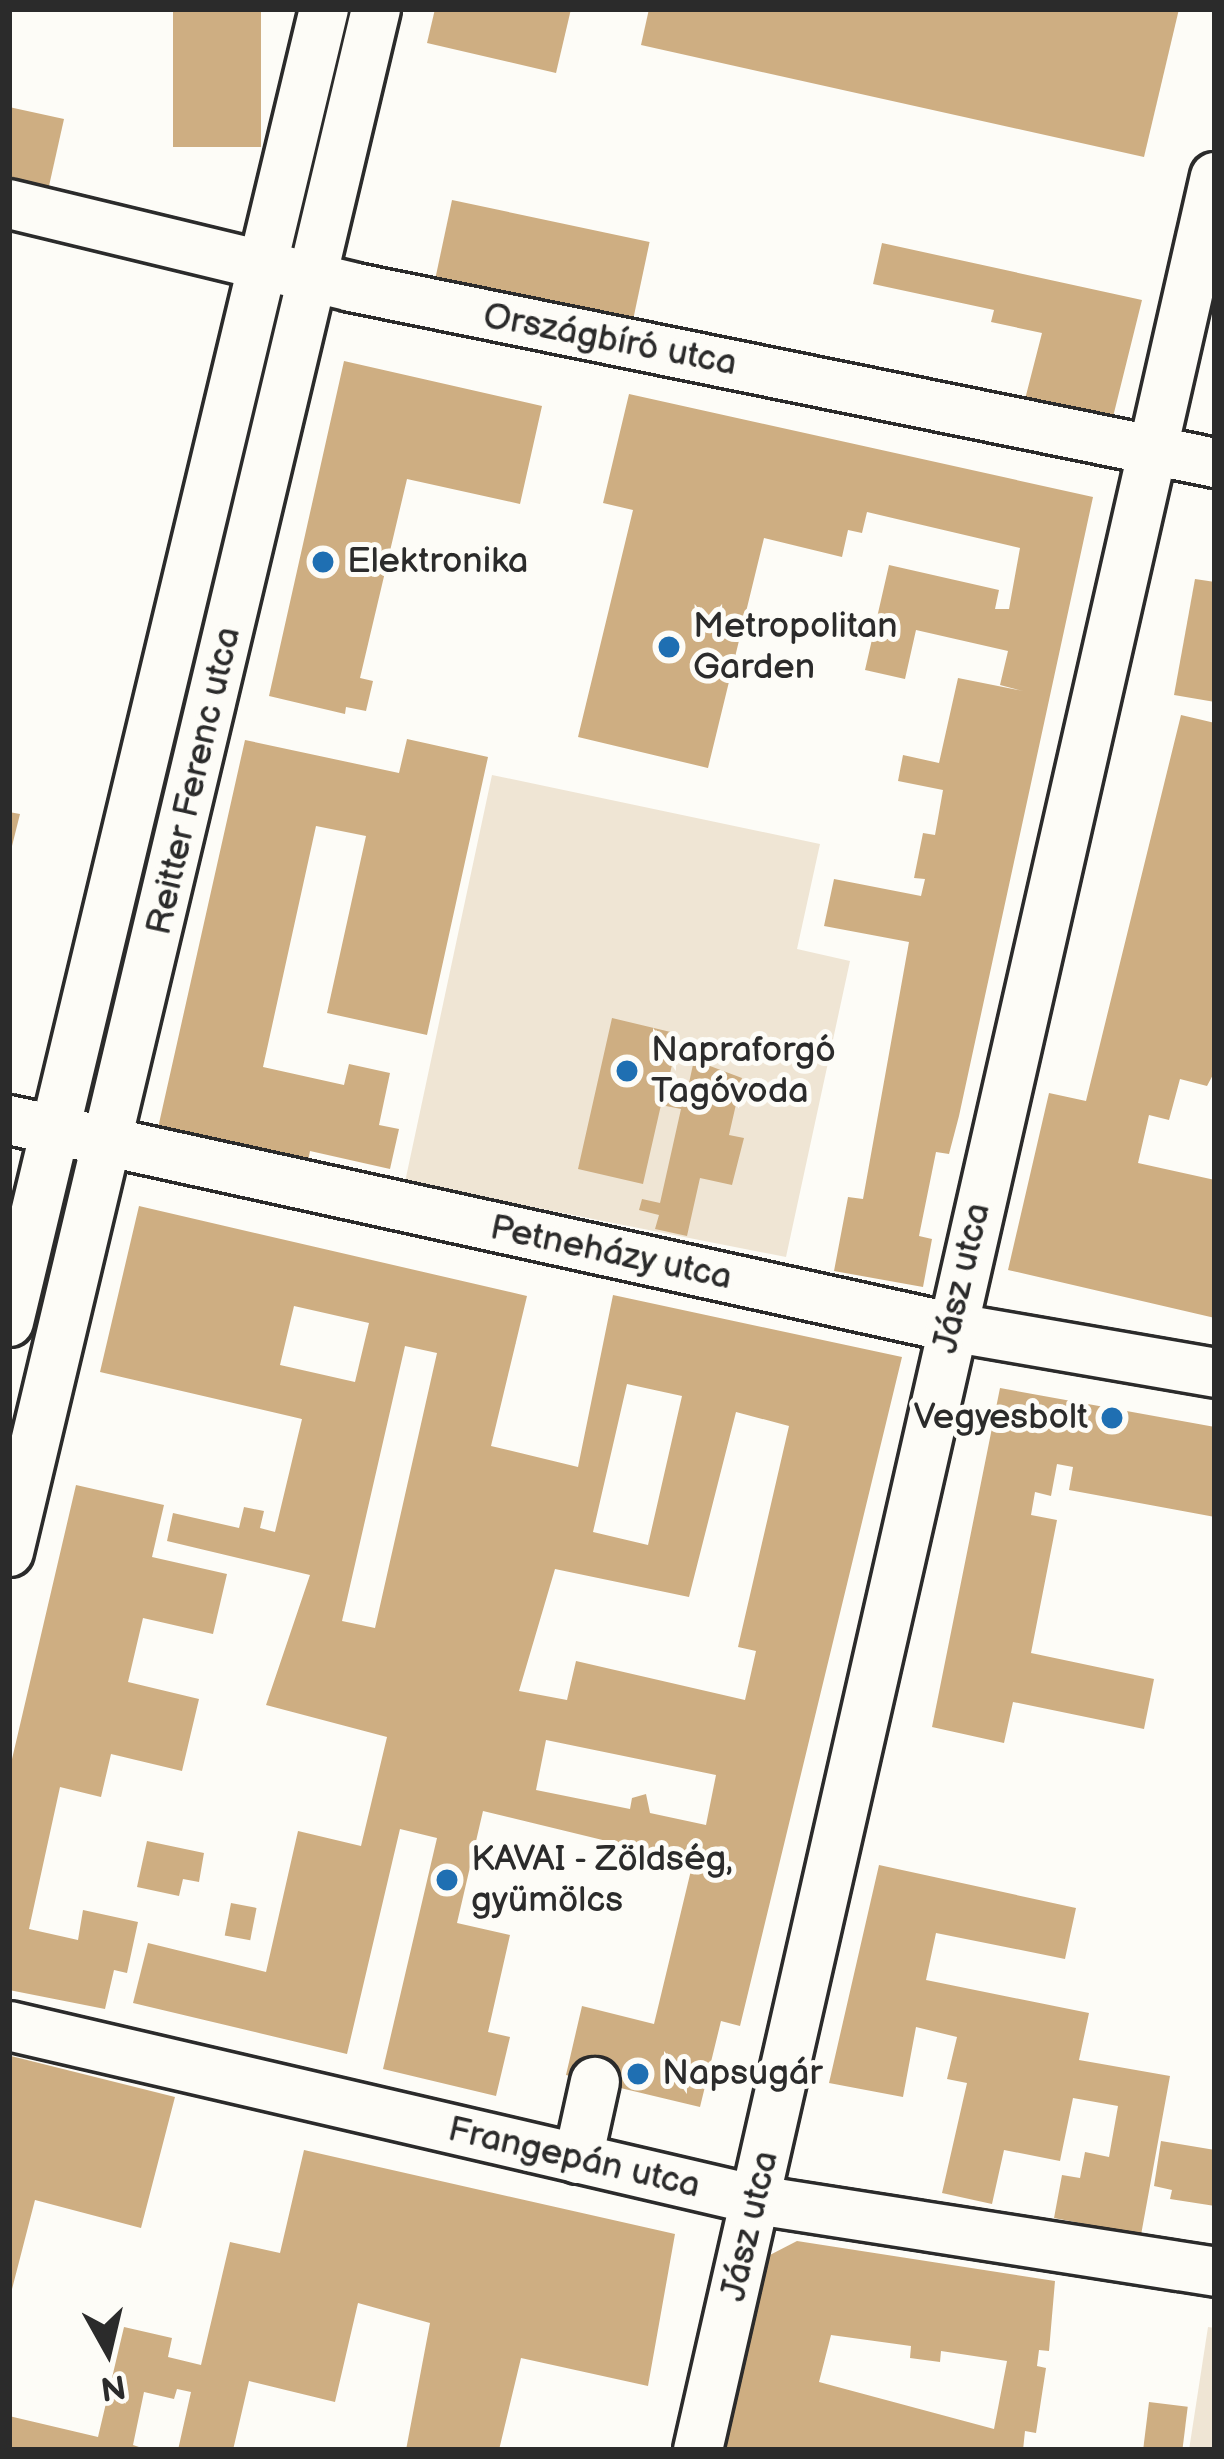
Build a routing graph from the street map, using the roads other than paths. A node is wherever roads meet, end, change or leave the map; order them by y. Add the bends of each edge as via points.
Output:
1 (324, 9) edge
2 (376, 9) edge
3 (1215, 177) edge
4 (9, 204) edge
5 (262, 267) junction
6 (311, 278) junction
7 (1152, 450) junction
8 (1215, 463) edge
9 (9, 1120) edge
10 (56, 1131) junction
11 (109, 1143) junction
12 (9, 1322) edge
13 (950, 1327) junction
14 (1215, 1373) edge
15 (9, 1552) edge
16 (9, 2026) edge
17 (595, 2082) dead end
18 (578, 2159) junction
19 (757, 2200) junction
20 (1215, 2272) edge
21 (698, 2450) edge

1 - 5 street, Reitter Ferenc utca
2 - 6 street, Reitter Ferenc utca
3 - 7 street, Jász utca
4 - 5 street, Országbíró utca
5 - 6 street, Országbíró utca
5 - 10 street, Reitter Ferenc utca
6 - 7 street, Országbíró utca
6 - 11 street, Reitter Ferenc utca
7 - 8 street, Országbíró utca
7 - 13 street, Jász utca
9 - 10 street, Petneházy utca
10 - 11 street, Petneházy utca
10 - 12 street, Reitter Ferenc utca
11 - 13 street, Petneházy utca
11 - 15 street, Reitter Ferenc utca
13 - 14 street, Petneházy utca
13 - 19 street, Jász utca
16 - 18 street, Frangepán utca
17 - 18 street
18 - 19 street, Frangepán utca
19 - 20 street, Frangepán utca
19 - 21 street, Jász utca

